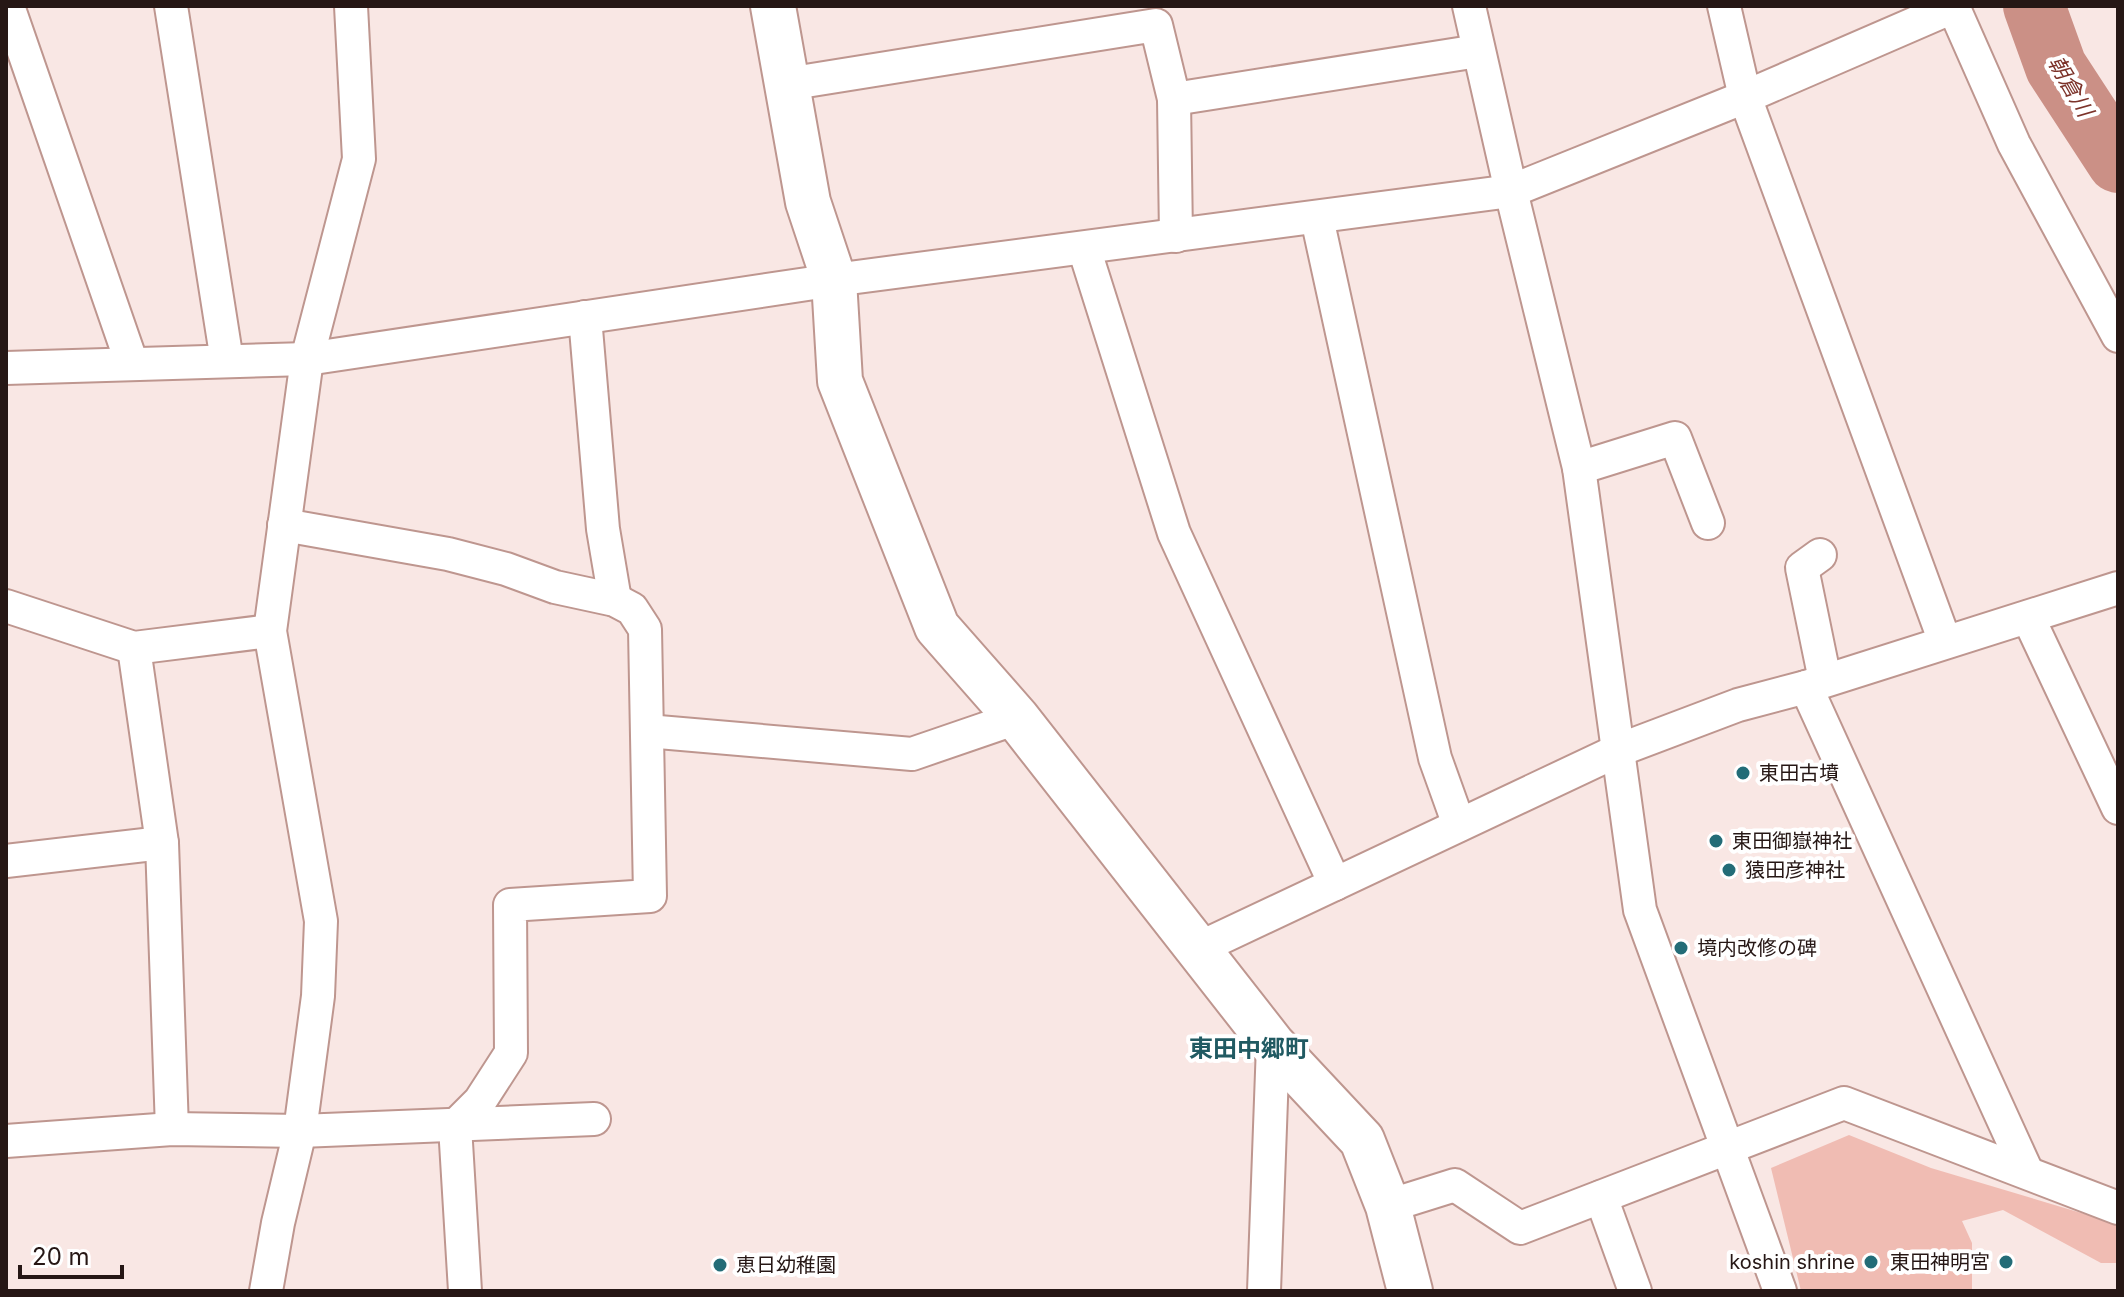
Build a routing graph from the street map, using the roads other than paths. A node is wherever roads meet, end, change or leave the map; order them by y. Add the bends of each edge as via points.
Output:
1 (8, 6) edge
2 (171, 6) edge
3 (351, 6) edge
4 (773, 6) edge
5 (1469, 6) edge
6 (1724, 6) edge
7 (1953, 6) edge
8 (1478, 51) junction
9 (787, 84) junction
10 (1745, 97) junction
11 (1174, 99) junction
12 (1511, 191) junction
13 (1317, 218) junction
14 (1176, 236) junction
15 (1084, 248) junction
16 (834, 280) junction
17 (585, 317) junction
18 (2118, 336) edge
19 (307, 359) junction
20 (227, 361) junction
21 (132, 364) junction
22 (6, 368) edge
23 (1579, 468) junction
24 (1708, 523) dead end
25 (284, 525) junction
26 (1820, 555) dead end
27 (2118, 588) edge
28 (615, 600) junction
29 (6, 606) edge
30 (2028, 617) junction
31 (270, 631) junction
32 (1945, 642) junction
33 (134, 648) junction
34 (1816, 684) junction
35 (1017, 718) junction
36 (647, 731) junction
37 (1619, 750) junction
38 (2118, 808) edge
39 (1459, 825) junction
40 (162, 843) junction
41 (6, 861) edge
42 (1335, 884) junction
43 (1197, 949) junction
44 (1273, 1045) junction
45 (594, 1119) dead end
46 (455, 1126) junction
47 (172, 1129) junction
48 (300, 1131) junction
49 (6, 1141) edge
50 (1728, 1149) junction
51 (2027, 1172) junction
52 (1601, 1197) junction
53 (1388, 1206) junction
54 (2118, 1208) edge
55 (266, 1291) edge
56 (465, 1291) edge
57 (1264, 1291) edge
58 (1410, 1291) edge
59 (1635, 1291) edge
60 (1780, 1291) edge

1 - 21 street
2 - 20 street
3 - 19 street via 359,159
4 - 9 street
5 - 8 street
6 - 10 street
7 - 10 street
7 - 18 street via 2014,144
8 - 11 street
8 - 12 street
9 - 11 street via 1156,25
9 - 16 street via 808,202
10 - 12 street
10 - 32 street
11 - 14 street
12 - 13 street
12 - 23 street
13 - 14 street
13 - 39 street via 1435,758
14 - 15 street
15 - 16 street
15 - 42 street via 1174,533
16 - 17 street
16 - 35 street via 840,381 937,627
17 - 19 street
17 - 28 street via 603,529
19 - 20 street
19 - 25 street
20 - 21 street
21 - 22 street
23 - 24 street via 1675,438
23 - 37 street
25 - 28 street via 448,554
25 - 31 street
26 - 34 street via 1802,568
27 - 30 street
28 - 36 street via 632,609 645,629
29 - 33 street
30 - 32 street
30 - 38 street
31 - 33 street
31 - 48 street via 321,921 318,996
32 - 34 street
33 - 40 street
34 - 37 street via 1738,705
34 - 51 street
35 - 36 street via 912,754
35 - 43 street
36 - 46 street via 650,896 510,905 511,1053 480,1101
37 - 39 street
37 - 50 street via 1640,910
39 - 42 street
40 - 41 street
40 - 47 street
42 - 43 street
43 - 44 street
44 - 53 street via 1362,1140
44 - 57 street
45 - 46 street
46 - 48 street
46 - 56 street
47 - 48 street
47 - 49 street
48 - 55 street
50 - 51 street via 1844,1103
50 - 52 street
50 - 60 street
51 - 54 street
52 - 53 street via 1520,1228 1455,1185
52 - 59 street
53 - 58 street

